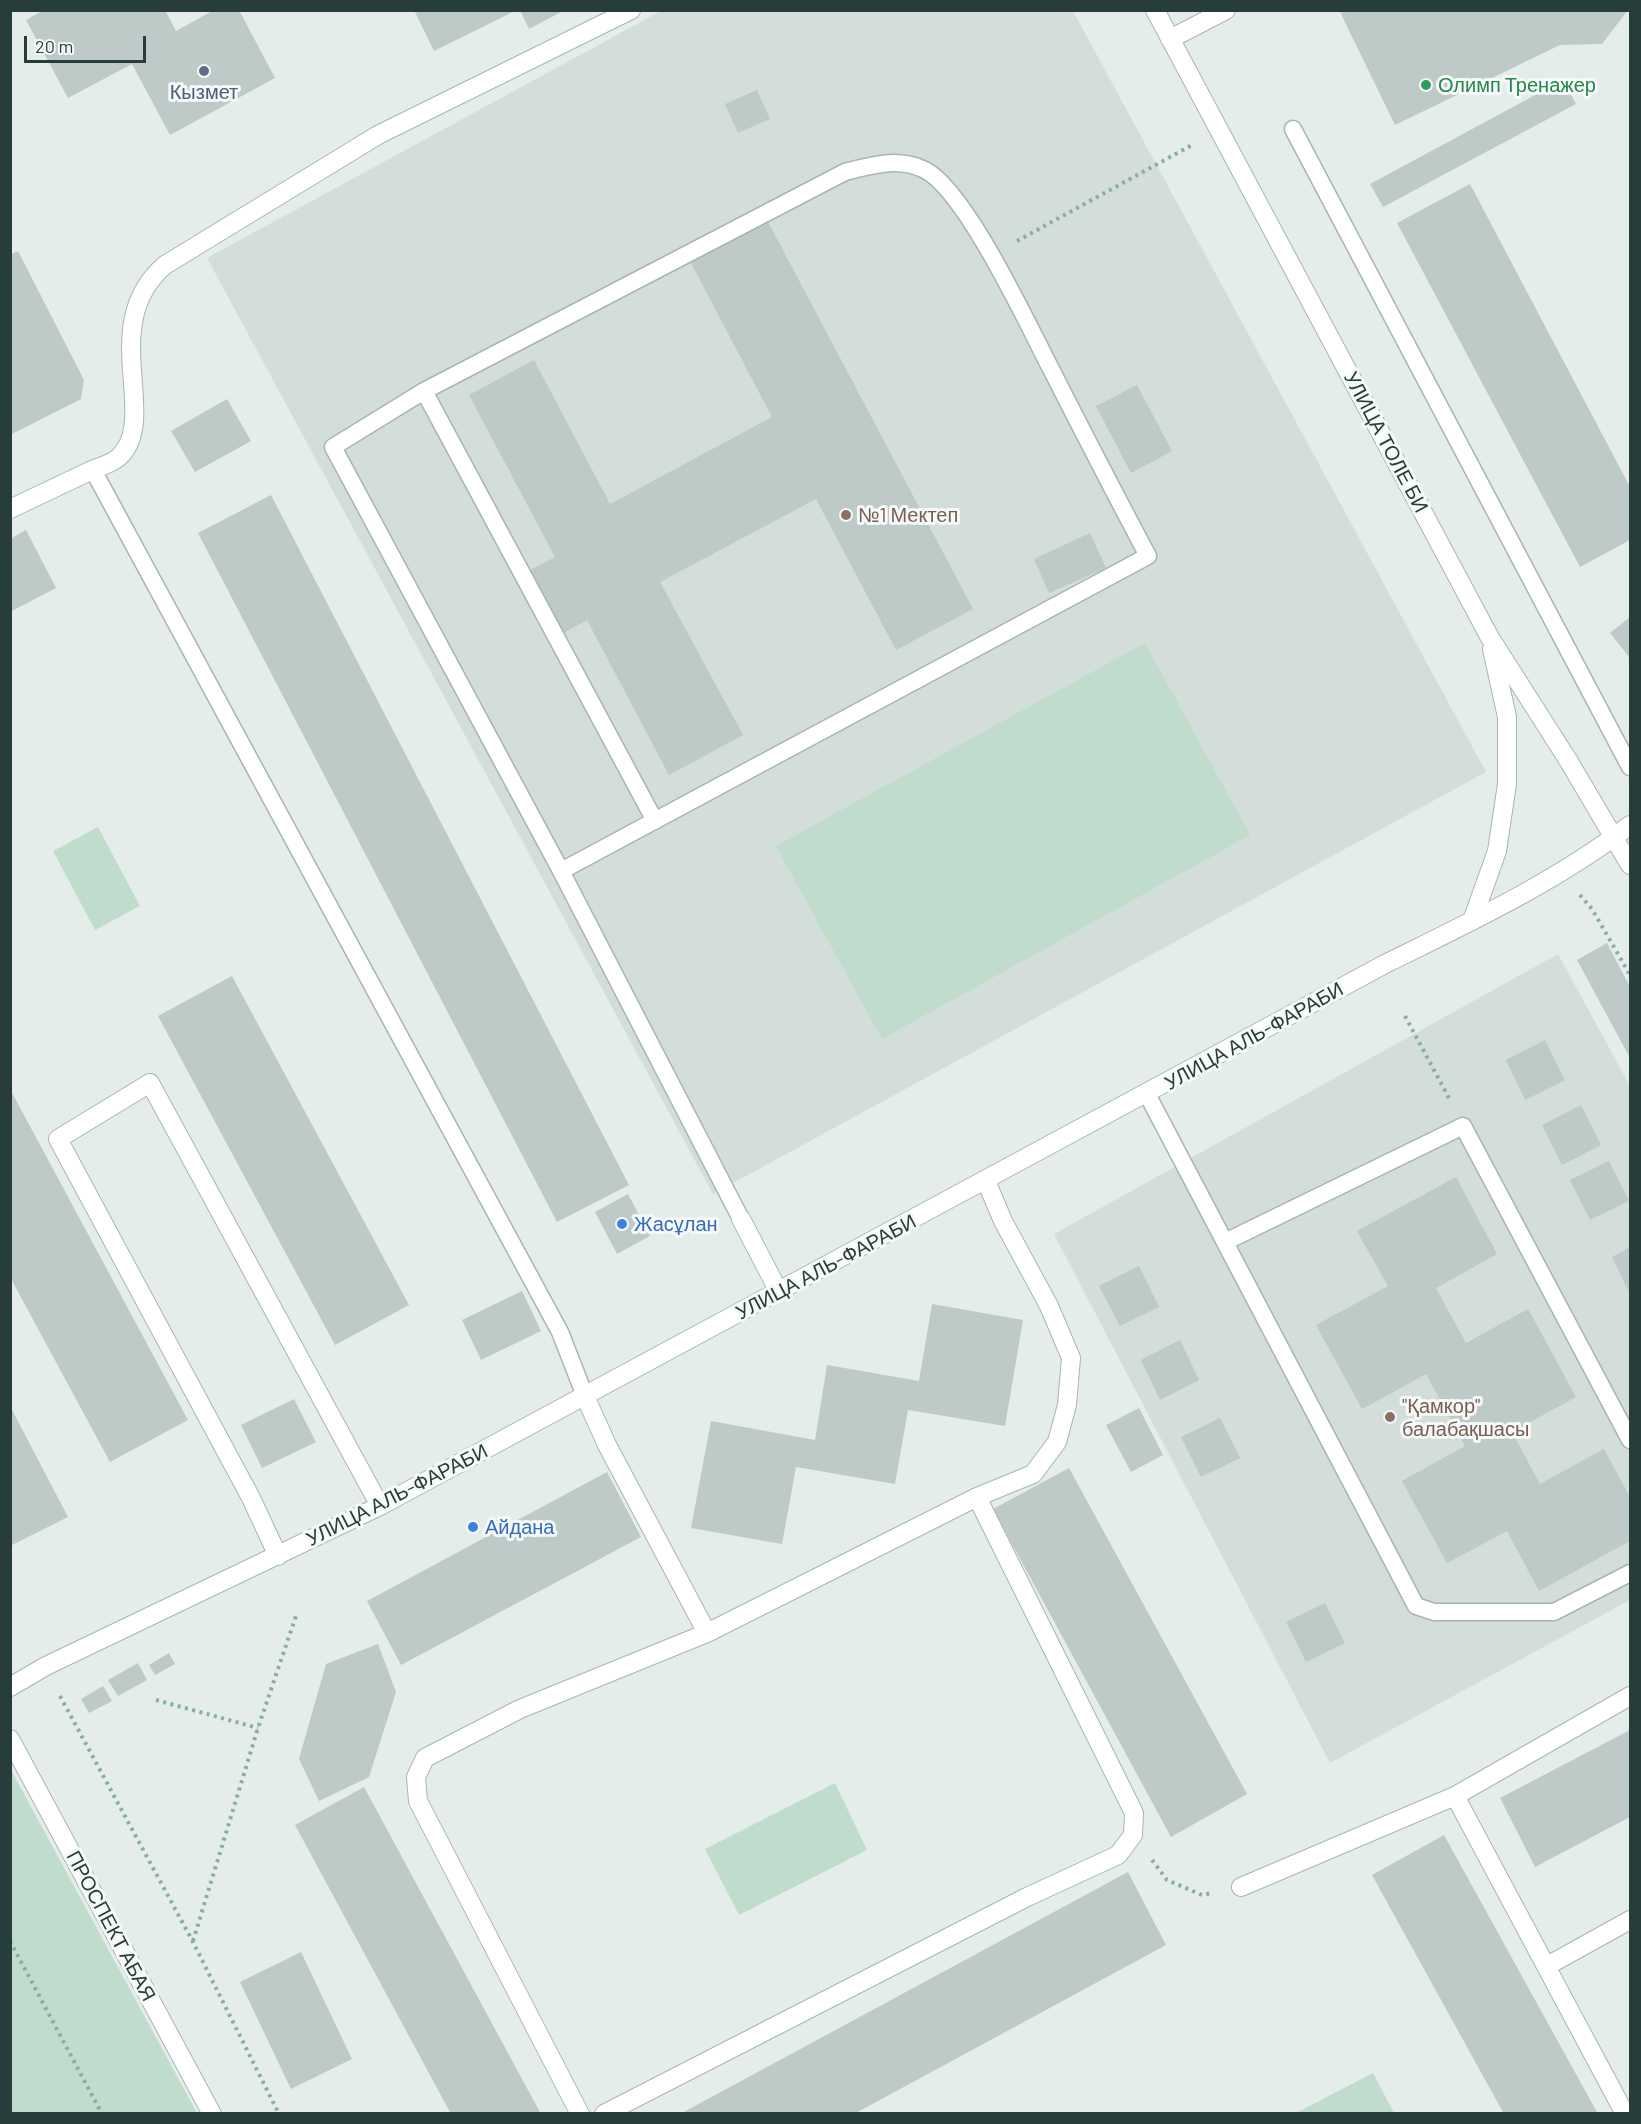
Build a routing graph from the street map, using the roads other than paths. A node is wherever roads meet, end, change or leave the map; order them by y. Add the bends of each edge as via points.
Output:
1 (631, 10) edge
2 (1226, 10) edge
3 (1159, 12) edge
4 (1170, 39) junction
5 (1293, 129) dead end
6 (424, 392) junction
7 (93, 470) junction
8 (10, 509) edge
9 (1489, 636) junction
10 (1630, 767) edge
11 (655, 821) junction
12 (1630, 825) edge
13 (1615, 837) junction
14 (1630, 865) edge
15 (561, 871) junction
16 (1472, 921) junction
17 (1147, 1094) junction
18 (986, 1182) junction
19 (741, 1219) joint
20 (1225, 1242) junction
21 (779, 1292) junction
22 (585, 1396) junction
23 (1630, 1440) edge
24 (977, 1497) junction
25 (380, 1506) junction
26 (278, 1556) junction
27 (1630, 1573) edge
28 (707, 1633) junction
29 (10, 1687) edge
30 (1630, 1696) edge
31 (10, 1739) edge
32 (1455, 1796) junction
33 (1241, 1887) road end
34 (1630, 1920) edge
35 (1547, 1966) junction
36 (212, 2114) edge
37 (580, 2114) edge
38 (604, 2114) edge
39 (1625, 2114) edge

1 - 7 street via 378,135 158,271 141,294 134,314 130,344 135,418 132,439 118,458
2 - 4 street
3 - 4 street, УЛИЦА ТОЛЕ БИ
4 - 9 street, УЛИЦА ТОЛЕ БИ
5 - 10 lane
6 - 11 lane
6 - 11 lane via 845,172 877,163 908,164 941,181 991,255 1148,556
6 - 15 lane via 333,447
7 - 8 street
7 - 22 lane via 560,1332
9 - 13 street, УЛИЦА ТОЛЕ БИ
9 - 16 street via 1507,717 1507,784 1497,851
11 - 15 lane
12 - 13 street, УЛИЦА АЛЬ-ФАРАБИ
13 - 14 street, УЛИЦА ТОЛЕ БИ
13 - 16 street, УЛИЦА АЛЬ-ФАРАБИ
15 - 19 lane
16 - 17 street, УЛИЦА АЛЬ-ФАРАБИ
17 - 18 street, УЛИЦА АЛЬ-ФАРАБИ
17 - 20 lane
18 - 21 street, УЛИЦА АЛЬ-ФАРАБИ
18 - 24 street via 1071,1358 1067,1405 1057,1442 1033,1474
19 - 21 street
20 - 23 lane via 1463,1126
20 - 27 lane via 1416,1606 1434,1612 1554,1612
21 - 22 street, УЛИЦА АЛЬ-ФАРАБИ
22 - 25 street, УЛИЦА АЛЬ-ФАРАБИ
22 - 28 street
24 - 28 street
24 - 38 street via 1134,1813 1133,1835 1118,1855 1027,1897
25 - 26 street, УЛИЦА АЛЬ-ФАРАБИ
25 - 26 street via 150,1083 58,1139 251,1498
26 - 29 street, УЛИЦА АЛЬ-ФАРАБИ via 46,1666
28 - 37 street via 520,1708 425,1758 416,1777 418,1802
30 - 32 street
31 - 36 street, ПРОСПЕКТ АБАЯ
32 - 33 street
32 - 35 street
34 - 35 street
35 - 39 street

